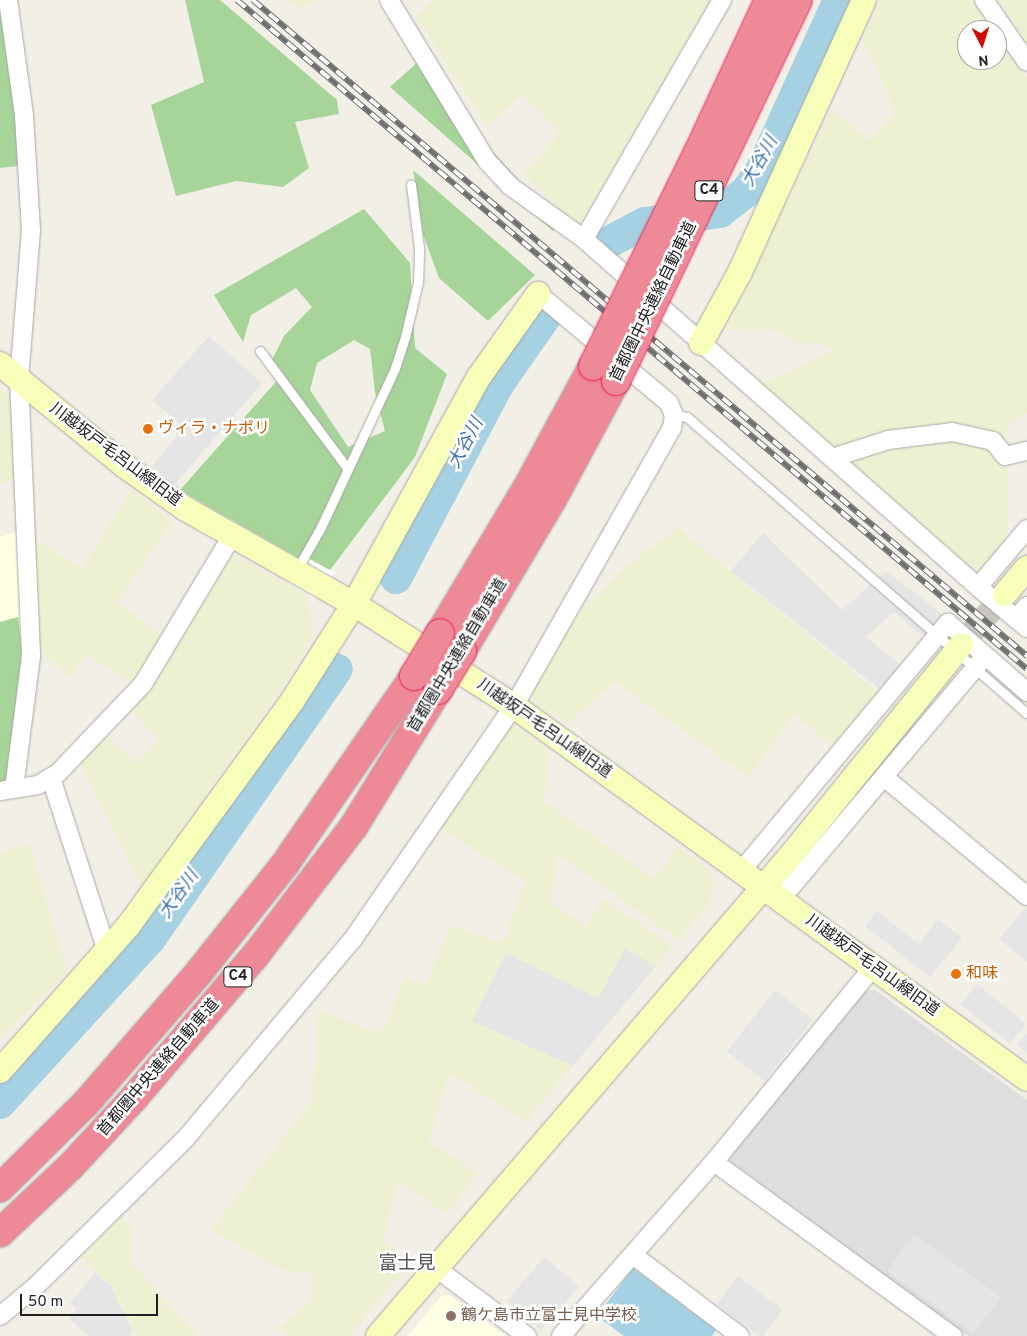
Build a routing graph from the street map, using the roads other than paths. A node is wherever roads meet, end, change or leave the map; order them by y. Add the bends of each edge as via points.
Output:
1 (8, 0) edge
2 (389, 0) edge
3 (722, 0) edge
4 (768, 0) edge
5 (798, 0) edge
6 (864, 0) edge
7 (984, 0) edge
8 (1027, 62) edge
9 (412, 185) dead end
10 (584, 239) junction
11 (538, 294) joint
12 (701, 343) junction
13 (260, 351) dead end
14 (0, 364) edge
15 (19, 378) junction
16 (674, 415) junction
17 (1027, 451) edge
18 (832, 458) junction
19 (348, 469) junction
20 (1027, 529) edge
21 (232, 536) junction
22 (1027, 568) edge
23 (296, 571) junction
24 (978, 587) junction
25 (1005, 594) tunnel mouth
26 (354, 604) junction
27 (1023, 618) edge
28 (961, 645) tunnel mouth
29 (985, 656) junction
30 (1027, 692) edge
31 (514, 706) junction
32 (1027, 714) edge
33 (884, 777) junction
34 (51, 778) junction
35 (7, 790) edge
36 (742, 870) junction
37 (772, 893) junction
38 (1027, 896) edge
39 (107, 950) junction
40 (873, 967) junction
41 (0, 1072) edge
42 (1027, 1079) edge
43 (714, 1162) junction
44 (0, 1188) edge
45 (0, 1233) edge
46 (633, 1255) junction
47 (436, 1268) junction
48 (0, 1316) edge
49 (378, 1336) edge
50 (527, 1336) edge
51 (561, 1336) edge
52 (740, 1336) edge
53 (953, 1336) edge

1 - 15 street via 24,116 31,230
2 - 10 street via 487,161 510,186
3 - 10 street
4 - 44 highway, 首都圏中央連絡自動車道 / C4, bridge via 698,153 592,366 528,486 414,676 285,864 200,971 87,1102
5 - 45 highway, 首都圏中央連絡自動車道 / C4, bridge via 616,381 552,500 354,826 255,956 134,1098 71,1166
6 - 12 street via 742,266
7 - 8 street
9 - 19 lane via 419,248 418,282 395,368
10 - 12 street
11 - 16 street via 669,403
11 - 26 street via 479,377
12 - 18 street
13 - 19 lane
14 - 15 street, 川越坂戸毛呂山線旧道
15 - 21 street, 川越坂戸毛呂山線旧道 via 125,466 184,508
15 - 35 street via 31,656
16 - 31 street via 672,428
16 - 32 lane via 687,417
17 - 18 street via 1005,456 993,441 952,432 888,440
18 - 24 street
19 - 23 lane via 322,527
20 - 24 street
21 - 23 street, 川越坂戸毛呂山線旧道
21 - 34 street via 142,684
22 - 25 street
23 - 26 street, 川越坂戸毛呂山線旧道
24 - 27 street
26 - 31 street, 川越坂戸毛呂山線旧道
26 - 39 street via 208,821
28 - 37 street
29 - 30 street
29 - 33 street
29 - 36 street via 948,623
31 - 36 street, 川越坂戸毛呂山線旧道
31 - 48 street via 353,939 268,1043 186,1138 34,1288
33 - 37 street
33 - 38 street
34 - 35 street via 38,786
34 - 39 street
36 - 37 street, 川越坂戸毛呂山線旧道
37 - 40 street, 川越坂戸毛呂山線旧道
37 - 47 street
39 - 41 street
40 - 42 street, 川越坂戸毛呂山線旧道
40 - 43 street
43 - 46 street
43 - 53 street
46 - 51 street
46 - 52 street
47 - 49 street
47 - 50 street

